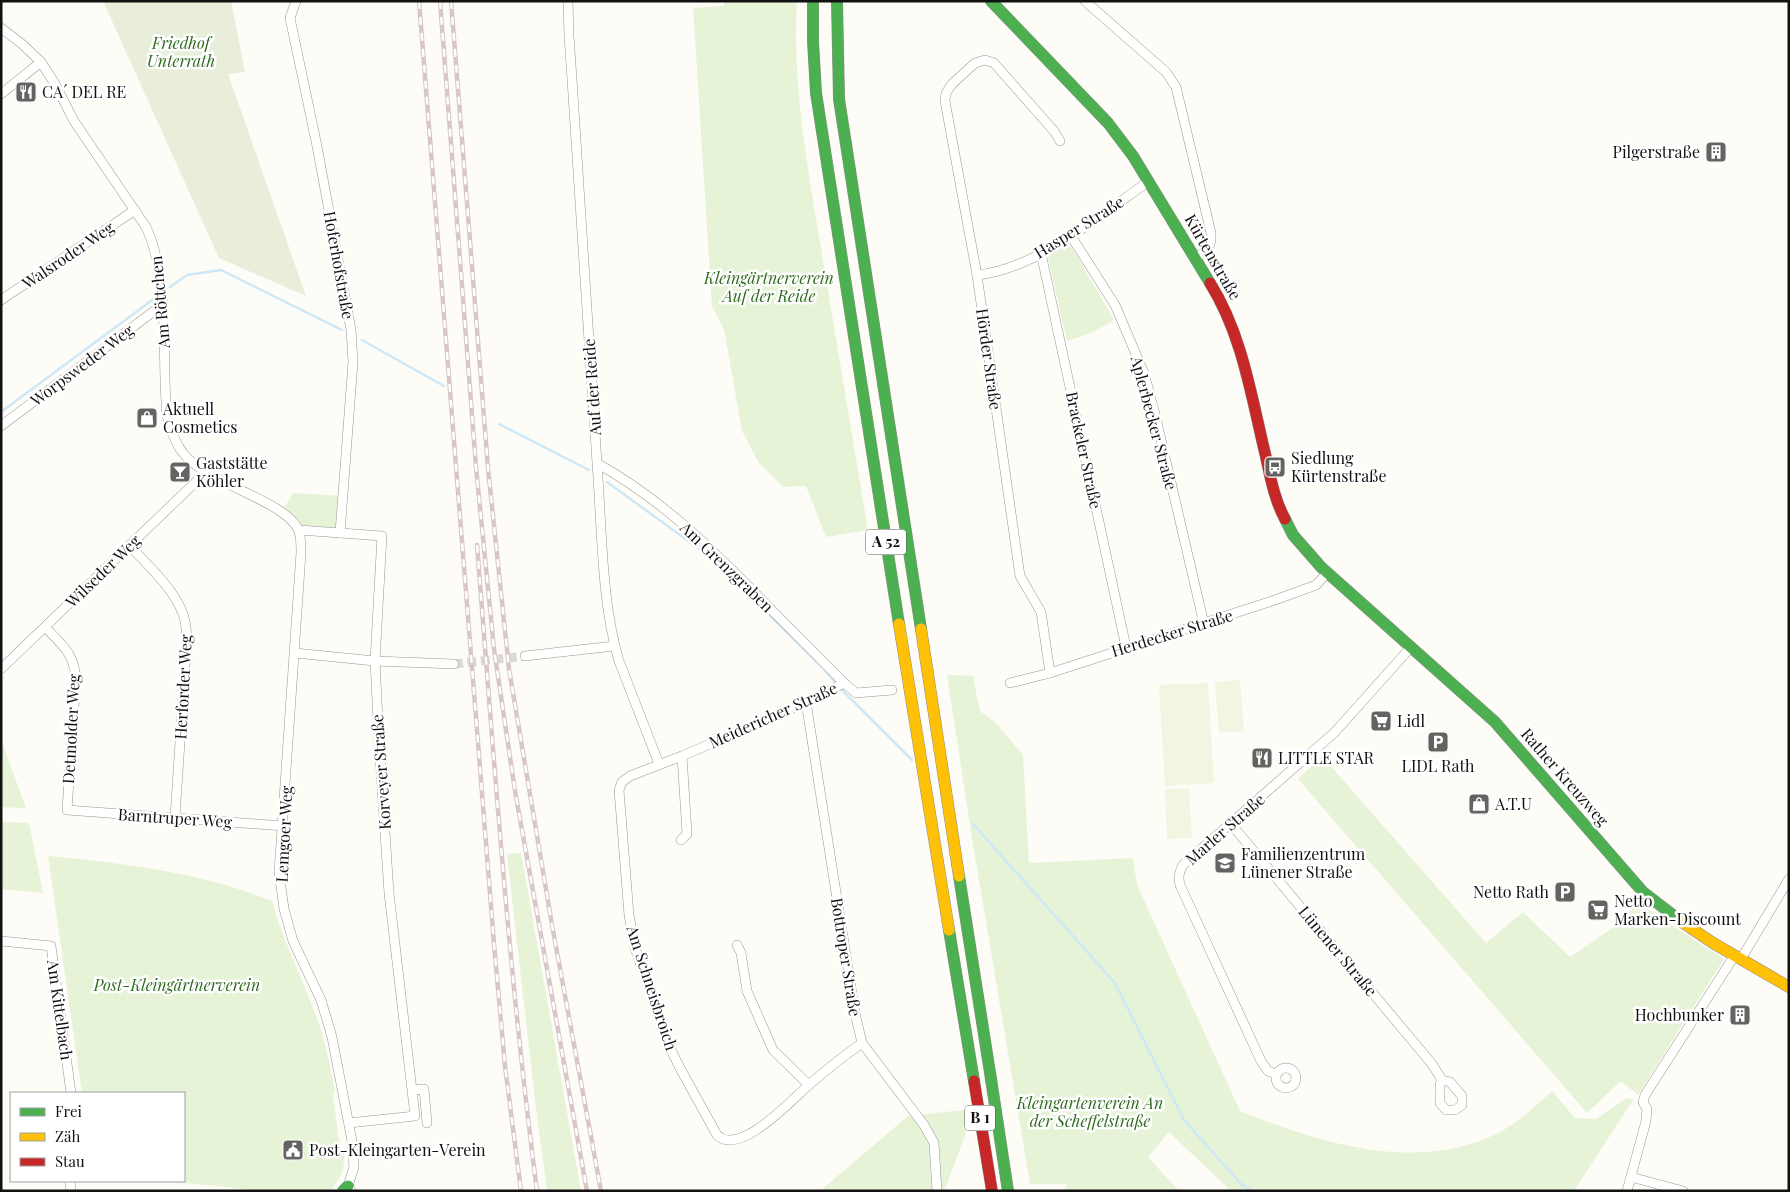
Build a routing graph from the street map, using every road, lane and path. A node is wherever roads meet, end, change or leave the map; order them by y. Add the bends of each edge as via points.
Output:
1 (296, 1) edge
2 (568, 1) edge
3 (813, 1) edge
4 (837, 1) edge
5 (991, 1) edge
6 (1085, 1) edge
7 (1, 28) edge
8 (40, 62) junction
9 (1, 94) edge
10 (1060, 141) dead end
11 (1150, 181) junction
12 (135, 210) junction
13 (1071, 236) junction
14 (1041, 254) junction
15 (1196, 258) junction
16 (977, 275) junction
17 (1, 300) edge
18 (162, 305) junction
19 (1, 426) edge
20 (598, 464) junction
21 (205, 473) junction
22 (298, 530) junction
23 (340, 533) junction
24 (130, 546) junction
25 (1328, 572) junction
26 (1204, 624) junction
27 (45, 627) junction
28 (614, 646) junction
29 (1126, 647) junction
30 (1411, 647) junction
31 (295, 654) junction
32 (525, 656) tunnel mouth
33 (375, 661) junction
34 (454, 664) tunnel mouth
35 (1, 669) edge
36 (1050, 673) junction
37 (844, 683) junction
38 (1010, 683) dead end
39 (892, 690) dead end
40 (806, 702) junction
41 (682, 756) junction
42 (659, 764) junction
43 (67, 810) joint
44 (175, 817) junction
45 (1231, 824) junction
46 (283, 826) junction
47 (681, 840) dead end
48 (1789, 879) edge
49 (1, 941) edge
50 (737, 945) dead end
51 (1738, 957) junction
52 (1789, 987) edge
53 (862, 1043) junction
54 (1276, 1074) dead end
55 (991, 1079) joint
56 (1442, 1080) dead end
57 (974, 1081) joint
58 (809, 1084) junction
59 (413, 1090) junction
60 (71, 1092) edge
61 (415, 1116) junction
62 (349, 1123) junction
63 (1631, 1177) junction
64 (348, 1189) edge
65 (937, 1191) edge
66 (992, 1191) edge
67 (1008, 1191) edge
68 (1627, 1191) edge
69 (1682, 1191) edge

1 - 23 street, Hoferhofstraße via 290,18 351,330 353,362
2 - 20 street, Auf der Reide
3 - 57 main road, A 52 via 816,93
4 - 55 main road, A 52 via 839,99 848,165
5 - 11 main road, Kürtenstraße via 1108,123
6 - 15 street via 1166,72 1176,87 1211,233 1211,245
7 - 8 street, Am Röttchen
8 - 9 street
8 - 12 street, Am Röttchen via 74,121
10 - 16 street, Hörder Straße via 994,63 985,60 976,63 946,93
11 - 13 street, Hasper Straße
11 - 15 main road, Kürtenstraße
12 - 17 street, Walsroder Weg
12 - 18 street, Am Röttchen via 154,244
13 - 14 street, Hasper Straße
13 - 26 street, Aplerbecker Straße via 1114,305 1144,373
14 - 16 street, Hasper Straße
14 - 29 street, Brackeler Straße
15 - 25 main road, Kürtenstraße via 1218,295 1237,339 1281,512 1293,535
16 - 36 street, Hörder Straße via 1020,576 1041,612
18 - 19 street, Worpsweder Weg
18 - 21 street, Am Röttchen via 166,400 171,430 182,453
20 - 28 street, Auf der Reide via 606,594
20 - 37 street, Am Grenzgraben via 675,517 718,555
21 - 22 street, Am Röttchen via 281,511
21 - 24 street, Wilseder Weg
22 - 23 street, Korveyer Straße
22 - 31 street, Lemgoer Weg via 301,554
23 - 33 street, Korveyer Straße via 382,536
24 - 27 street, Wilseder Weg
24 - 44 street, Herforder Weg via 168,588 184,618 187,637
25 - 26 street, Herdecker Straße via 1316,584
25 - 30 main road, Rather Kreuzweg
26 - 29 street, Herdecker Straße
27 - 35 street, Wilseder Weg
27 - 43 street, Detmolder Weg via 72,658 75,667
28 - 32 street
28 - 42 street, Auf der Reide
29 - 36 street, Herdecker Straße
30 - 45 street, Marler Straße via 1335,732
30 - 51 main road, Rather Kreuzweg via 1496,722 1643,892 1699,934
31 - 33 street
31 - 46 street, Lemgoer Weg
33 - 34 street
33 - 59 street, Korveyer Straße via 389,893
36 - 38 street, Herdecker Straße
37 - 39 street, Meidericher Straße via 856,692
37 - 40 street, Meidericher Straße
40 - 41 street, Meidericher Straße
40 - 53 street, Bottroper Straße
41 - 42 street, Meidericher Straße
41 - 47 street via 687,834
42 - 58 street, Am Schneisbroich via 630,776 622,782 619,790 629,915 635,948 669,1046 720,1138 738,1138 757,1129
43 - 44 street, Barntruper Weg
44 - 46 street, Barntruper Weg
45 - 54 street, Marler Straße via 1183,865 1178,877 1261,1061 1268,1071
45 - 56 street, Lünener Straße via 1421,1050
46 - 62 street, Lemgoer Weg via 279,872 284,909 293,941 321,1000 332,1037
48 - 51 street
49 - 60 street, Am Kittelbach via 51,946
50 - 58 street via 747,991 773,1050
51 - 52 main road, Rather Kreuzweg
51 - 63 street via 1645,1095 1646,1121
53 - 58 street
53 - 65 street, Bottroper Straße via 933,1140
55 - 67 main road, B 1
57 - 66 main road, B 1
59 - 61 street, Korveyer Straße
59 - 61 street via 424,1089 427,1119
61 - 62 street
62 - 64 street, Lemgoer Weg via 354,1167
63 - 68 street
63 - 69 street

